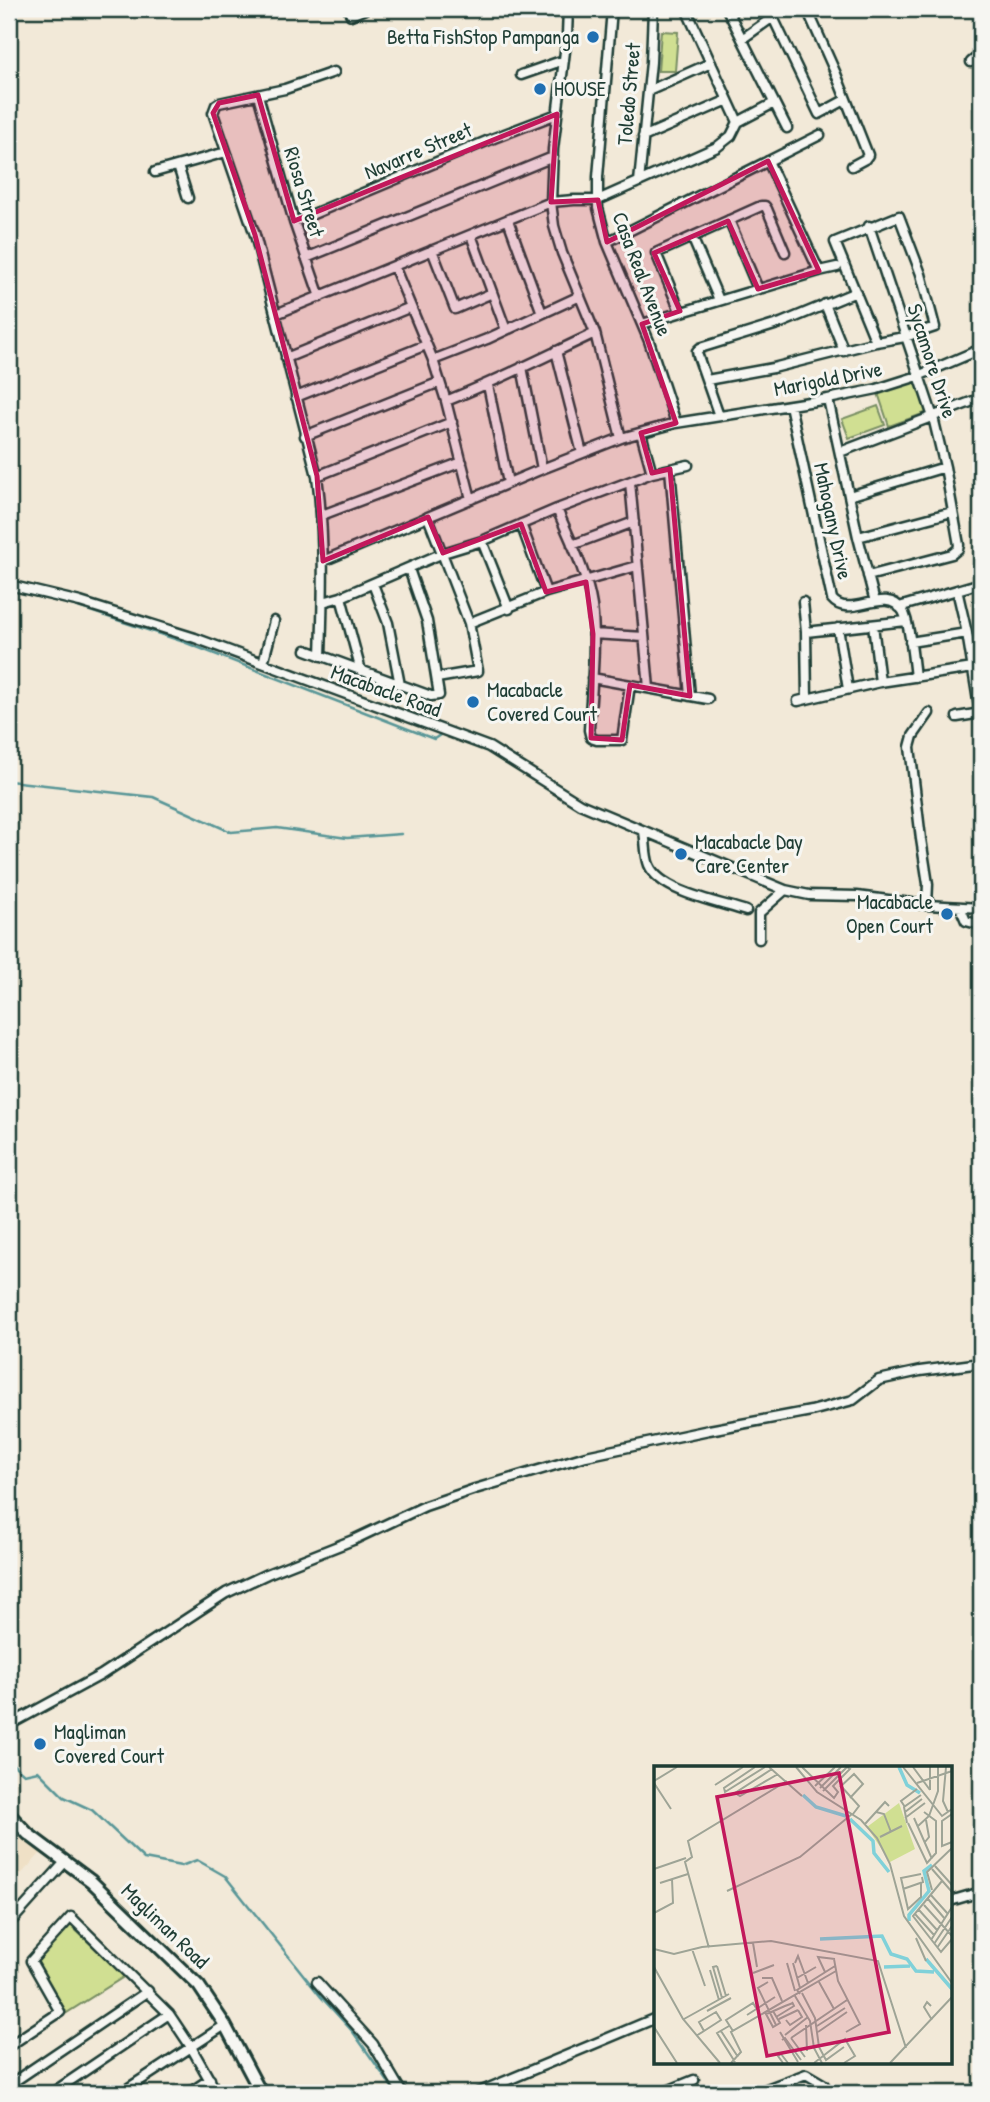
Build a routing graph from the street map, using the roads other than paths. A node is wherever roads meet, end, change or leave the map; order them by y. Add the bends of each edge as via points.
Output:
1 (348, 9) edge
2 (365, 9) edge
3 (568, 9) edge
4 (612, 9) edge
5 (653, 9) edge
6 (686, 9) edge
7 (727, 9) edge
8 (807, 9) edge
9 (771, 13) edge
10 (742, 39) junction
11 (981, 54) edge
12 (564, 60) junction
13 (971, 62) dead end
14 (711, 63) junction
15 (334, 72) dead end
16 (521, 75) dead end
17 (649, 91) junction
18 (258, 95) junction
19 (728, 100) junction
20 (845, 100) junction
21 (774, 103) junction
22 (557, 114) junction
23 (738, 122) junction
24 (787, 128) dead end
25 (820, 135) dead end
26 (643, 137) junction
27 (226, 152) junction
28 (553, 158) junction
29 (768, 161) junction
30 (177, 166) junction
31 (852, 166) dead end
32 (155, 172) dead end
33 (639, 182) junction
34 (188, 198) dead end
35 (598, 200) junction
36 (551, 202) junction
37 (508, 220) junction
38 (729, 220) junction
39 (294, 222) junction
40 (869, 226) junction
41 (471, 235) junction
42 (692, 237) junction
43 (607, 242) junction
44 (432, 250) junction
45 (785, 252) dead end
46 (306, 258) junction
47 (394, 266) junction
48 (836, 267) dead end
49 (820, 271) junction
50 (758, 289) junction
51 (856, 292) junction
52 (492, 293) junction
53 (580, 296) junction
54 (320, 297) junction
55 (719, 300) junction
56 (825, 304) junction
57 (411, 307) junction
58 (680, 311) junction
59 (542, 313) junction
60 (276, 314) junction
61 (642, 324) junction
62 (506, 330) junction
63 (595, 333) junction
64 (905, 337) junction
65 (876, 342) junction
66 (426, 345) junction
67 (981, 349) edge
68 (556, 351) junction
69 (844, 351) junction
70 (286, 358) junction
71 (433, 360) junction
72 (522, 367) junction
73 (918, 376) junction
74 (707, 380) junction
75 (440, 382) junction
76 (488, 385) junction
77 (296, 397) junction
78 (981, 398) edge
79 (828, 399) junction
80 (446, 401) junction
81 (790, 405) junction
82 (719, 416) junction
83 (933, 417) junction
84 (452, 422) junction
85 (676, 423) junction
86 (641, 433) junction
87 (305, 436) junction
88 (621, 438) junction
89 (582, 453) junction
90 (840, 453) junction
91 (461, 461) junction
92 (688, 465) dead end
93 (945, 467) junction
94 (542, 469) junction
95 (670, 469) junction
96 (652, 472) junction
97 (317, 476) junction
98 (630, 482) junction
99 (508, 483) junction
100 (849, 496) junction
101 (471, 499) junction
102 (556, 509) junction
103 (952, 512) junction
104 (322, 515) junction
105 (428, 517) junction
106 (634, 522) junction
107 (521, 524) junction
108 (858, 537) junction
109 (482, 541) junction
110 (572, 545) junction
111 (443, 554) junction
112 (323, 561) junction
113 (637, 566) junction
114 (410, 569) junction
115 (868, 576) junction
116 (586, 582) junction
117 (981, 583) edge
118 (9, 584) edge
119 (373, 584) junction
120 (957, 590) junction
121 (547, 592) junction
122 (341, 597) junction
123 (874, 598) dead end
124 (323, 602) junction
125 (803, 602) dead end
126 (899, 607) junction
127 (509, 609) junction
128 (274, 621) dead end
129 (906, 621) junction
130 (468, 623) junction
131 (873, 625) junction
132 (838, 628) junction
133 (806, 632) junction
134 (593, 634) junction
135 (967, 634) junction
136 (644, 637) junction
137 (910, 642) junction
138 (306, 650) dead end
139 (321, 656) junction
140 (262, 663) junction
141 (973, 668) junction
142 (361, 671) junction
143 (915, 677) junction
144 (437, 678) junction
145 (592, 678) junction
146 (880, 682) junction
147 (400, 685) junction
148 (630, 685) junction
149 (649, 688) junction
150 (848, 689) junction
151 (690, 696) junction
152 (708, 699) dead end
153 (807, 699) junction
154 (797, 701) dead end
155 (929, 713) dead end
156 (980, 713) edge
157 (957, 717) dead end
158 (644, 832) junction
159 (785, 890) junction
160 (927, 905) junction
161 (960, 907) junction
162 (981, 908) edge
163 (746, 911) dead end
164 (981, 925) edge
165 (759, 939) dead end
166 (981, 1363) edge
167 (9, 1725) edge
168 (9, 1814) edge
169 (66, 1861) junction
170 (981, 1892) edge
171 (951, 1901) edge
172 (9, 1924) edge
173 (317, 1982) dead end
174 (148, 1991) junction
175 (169, 2014) junction
176 (654, 2019) edge
177 (225, 2025) junction
178 (9, 2046) edge
179 (191, 2047) junction
180 (210, 2080) junction
181 (694, 2080) dead end
182 (9, 2085) edge
183 (52, 2093) edge
184 (121, 2093) edge
185 (189, 2093) edge
186 (217, 2093) edge
187 (261, 2093) edge
188 (402, 2093) edge
189 (477, 2093) edge
190 (662, 2093) edge
191 (756, 2093) edge
192 (830, 2093) edge

1 - 2 street via 351,15
3 - 12 street
4 - 35 street, Casa Real Avenue
5 - 17 street, Toledo Street
6 - 14 street
7 - 10 street
8 - 20 street
9 - 10 street
9 - 20 street via 819,114
10 - 21 street
11 - 13 street
12 - 16 street
12 - 22 street
14 - 17 street
14 - 19 street
15 - 18 street
17 - 26 street, Toledo Street
18 - 27 street via 216,105 213,113
18 - 39 street, Riosa Street
19 - 23 street
19 - 26 street
20 - 31 street via 868,155
21 - 23 street
21 - 24 street
22 - 28 street
22 - 39 street, Navarre Street
23 - 33 street via 731,136 717,147
25 - 29 street
26 - 33 street, Toledo Street
27 - 30 street
27 - 60 street
28 - 36 street
28 - 46 street
29 - 43 street
29 - 49 street
30 - 32 street
30 - 34 street
33 - 35 street
35 - 36 street
35 - 43 street, Casa Real Avenue
36 - 37 street
36 - 53 street via 562,253
37 - 41 street
37 - 59 street
38 - 42 street
38 - 45 street via 765,206
38 - 50 street
39 - 46 street, Riosa Street
40 - 51 street via 835,242
40 - 64 street, Sycamore Drive
40 - 64 street via 899,216 920,274 935,327
41 - 44 street
41 - 52 street
42 - 55 street
42 - 58 street via 656,253
43 - 61 street, Casa Real Avenue
44 - 47 street
44 - 52 street via 455,309
46 - 54 street, Riosa Street
47 - 54 street
47 - 57 street
48 - 49 street
49 - 50 street
50 - 55 street
51 - 56 street
51 - 65 street
52 - 62 street
53 - 59 street
53 - 63 street
54 - 60 street
55 - 58 street
56 - 69 street
56 - 74 street via 700,348 698,356
57 - 66 street
57 - 70 street
58 - 61 street
59 - 62 street
60 - 70 street
61 - 85 street, Casa Real Avenue
62 - 71 street
63 - 68 street
63 - 88 street
64 - 65 street
64 - 73 street, Sycamore Drive
65 - 69 street
66 - 71 street
66 - 77 street
67 - 73 street, Marigold Drive
68 - 72 street
68 - 89 street
69 - 74 street
70 - 77 street
71 - 75 street
72 - 76 street
72 - 94 street
73 - 79 street, Marigold Drive
73 - 83 street, Sycamore Drive
74 - 82 street
75 - 80 street
75 - 87 street
76 - 80 street
76 - 99 street
77 - 87 street
78 - 83 street
79 - 81 street, Marigold Drive
79 - 90 street, Mahogany Drive
80 - 84 street
81 - 82 street, Marigold Drive
81 - 126 street, Mahogany Drive via 832,599 844,607 884,600
82 - 85 street, Marigold Drive
83 - 90 street
83 - 93 street, Sycamore Drive
84 - 91 street
84 - 97 street
85 - 86 street, Marigold Drive
86 - 88 street, Marigold Drive
86 - 96 street
87 - 97 street
88 - 89 street, Marigold Drive
89 - 94 street, Marigold Drive
90 - 100 street, Mahogany Drive
91 - 101 street
91 - 104 street
92 - 95 street
93 - 100 street
93 - 103 street, Sycamore Drive
94 - 99 street, Marigold Drive
95 - 96 street
95 - 151 street
96 - 98 street
97 - 104 street
98 - 102 street
98 - 106 street
99 - 101 street, Marigold Drive
100 - 108 street, Mahogany Drive
101 - 105 street, Marigold Drive
102 - 107 street
102 - 110 street
103 - 108 street
103 - 115 street, Sycamore Drive via 958,549 952,554
104 - 112 street
105 - 111 street
105 - 112 street, Marigold Drive
106 - 110 street
106 - 113 street
107 - 109 street
107 - 121 street
108 - 115 street, Mahogany Drive
109 - 111 street
109 - 127 street
110 - 116 street
111 - 114 street
111 - 130 street
112 - 124 street
113 - 116 street
113 - 136 street
114 - 119 street
114 - 144 street via 427,621
115 - 123 street, Mahogany Drive
116 - 121 street
116 - 134 street
117 - 120 street
118 - 140 street, Macabacle Road via 80,602
119 - 122 street
119 - 147 street via 388,623
120 - 126 street
120 - 135 street
121 - 127 street
122 - 124 street
122 - 142 street
124 - 139 street
125 - 133 street
126 - 129 street
127 - 130 street
128 - 140 street
129 - 131 street
129 - 137 street
130 - 144 street via 478,671
131 - 132 street
131 - 146 street
132 - 133 street
132 - 150 street
133 - 153 street
134 - 136 street
134 - 145 street
135 - 137 street
135 - 141 street
136 - 149 street
137 - 143 street
138 - 139 street
139 - 142 street
140 - 158 street, Macabacle Road via 489,747 580,804
141 - 143 street
141 - 156 street
142 - 147 street
143 - 146 street
144 - 147 street via 439,695 435,697
145 - 148 street
145 - 148 street via 589,730 597,740 622,740
146 - 150 street
148 - 149 street
149 - 151 street
150 - 153 street
151 - 152 street
153 - 154 street
155 - 160 street via 910,747
156 - 157 street
158 - 159 street, Macabacle Road
158 - 163 street via 648,863 670,887
159 - 160 street, Macabacle Road
159 - 165 street via 759,914
160 - 161 street, Macabacle Road
161 - 162 street, Macabacle Road
161 - 164 street via 966,921
166 - 167 street via 878,1380 853,1400 586,1457 425,1506 226,1593 101,1675
168 - 169 street, Magliman Road
169 - 172 street
169 - 177 street, Magliman Road via 192,1979
170 - 171 street
173 - 188 street via 373,2044
174 - 175 street
174 - 178 street via 71,1917 31,1961 60,2012
174 - 182 street
175 - 179 street
175 - 183 street
176 - 189 street
177 - 179 street
177 - 187 street, Magliman Road
179 - 180 street
179 - 184 street
180 - 185 street
180 - 186 street
181 - 190 street
191 - 192 street via 806,2074

